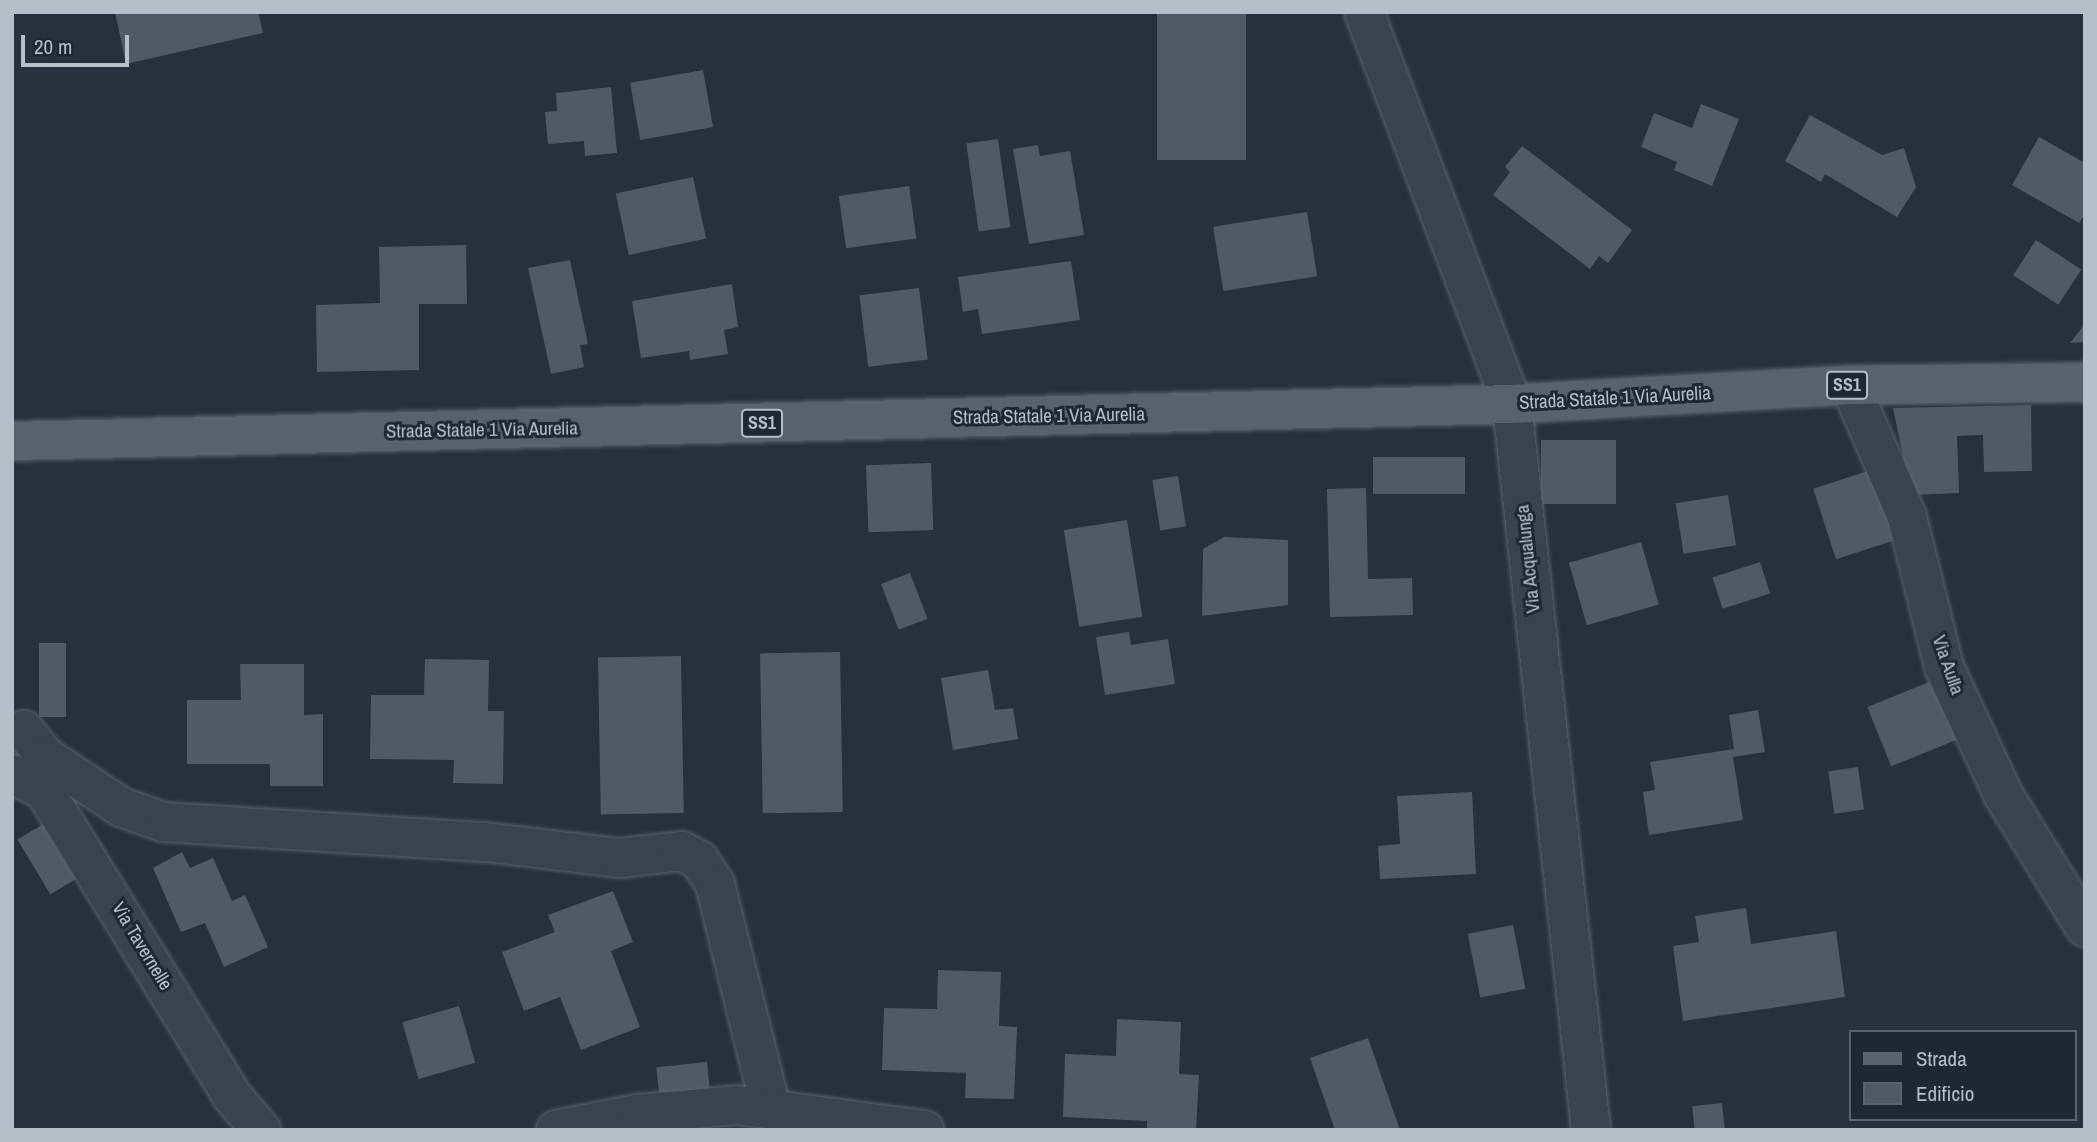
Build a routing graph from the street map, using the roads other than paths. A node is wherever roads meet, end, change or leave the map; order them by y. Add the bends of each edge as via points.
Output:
1 (1364, 12) edge
2 (2085, 382) edge
3 (1850, 385) junction
4 (1512, 404) junction
5 (12, 441) edge
6 (24, 730) dead end
7 (12, 774) edge
8 (2085, 927) edge
9 (771, 1108) junction
10 (261, 1130) edge
11 (556, 1130) edge
12 (924, 1130) edge
13 (1591, 1130) edge

1 - 4 street, Via Acqualunga
2 - 3 main road, Strada Statale 1 Via Aurelia / SS1
3 - 4 main road, Strada Statale 1 Via Aurelia / SS1
3 - 8 street, Via Aulla via 1907,517 1944,667 2004,796
4 - 5 main road, Strada Statale 1 Via Aurelia / SS1
4 - 13 street, Via Acqualunga
6 - 9 street via 46,757 121,807 163,821 485,842 620,858 682,851 699,860 715,884
7 - 10 street, Via Tavernelle via 44,790 232,1096
9 - 11 street via 737,1105 637,1114
9 - 12 street

